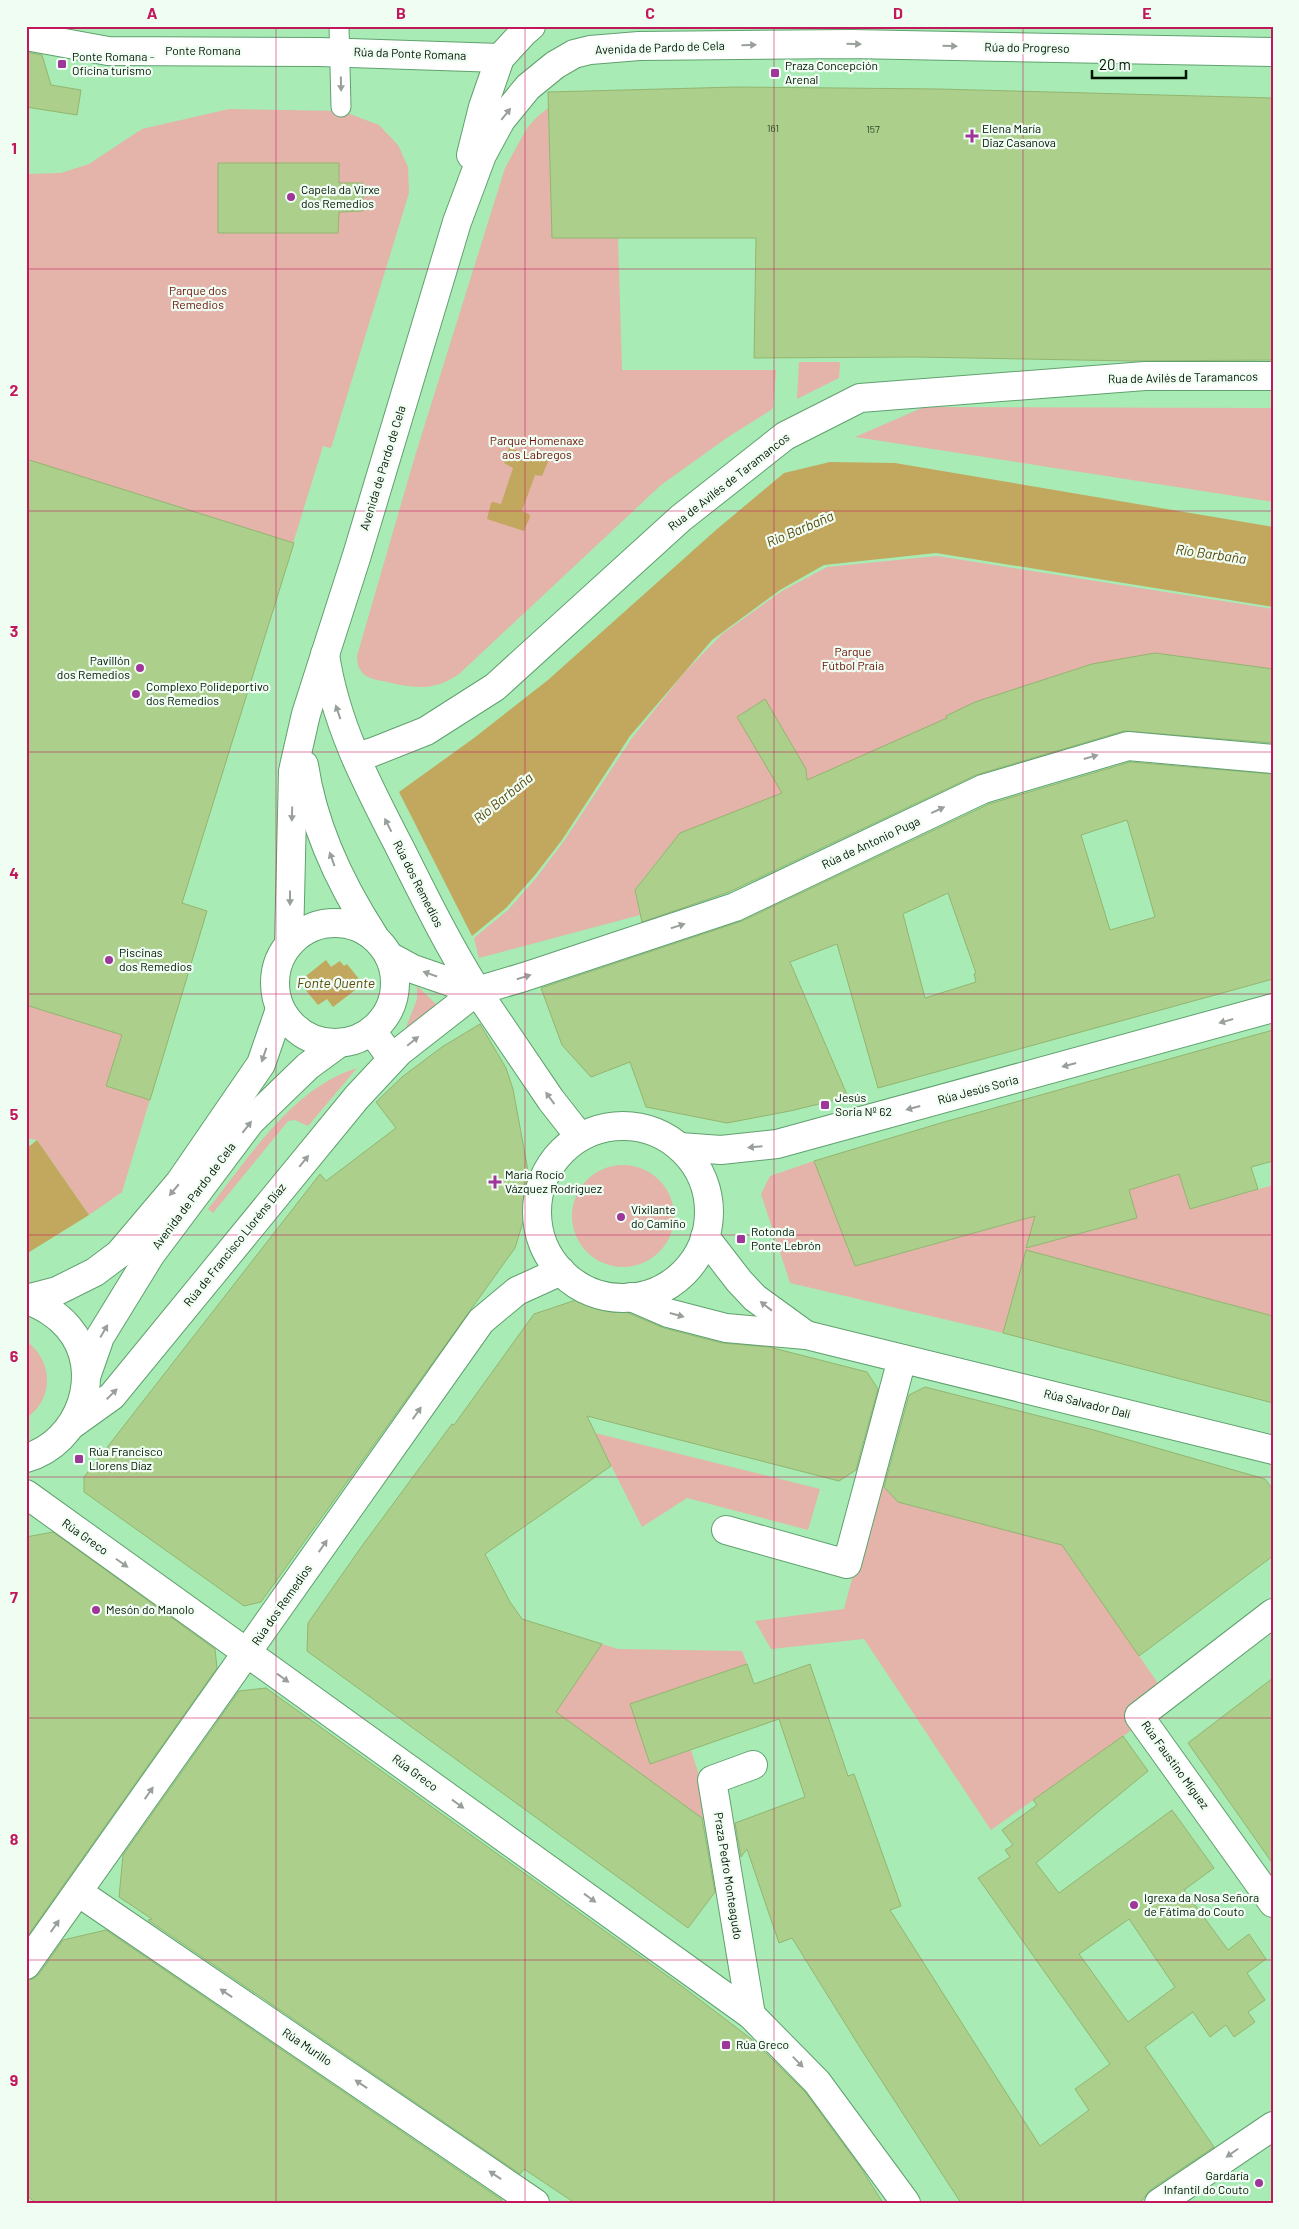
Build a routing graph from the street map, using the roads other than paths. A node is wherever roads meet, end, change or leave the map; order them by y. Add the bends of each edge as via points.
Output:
1 (531, 26) edge
2 (798, 35) edge
3 (909, 35) edge
4 (26, 36) edge
5 (333, 43) edge
6 (1273, 52) edge
7 (500, 58) junction
8 (341, 107) dead end
9 (457, 222) junction
10 (1273, 376) edge
11 (325, 654) junction
12 (306, 714) junction
13 (1273, 760) edge
14 (364, 761) junction
15 (289, 943) junction
16 (382, 947) junction
17 (477, 991) junction
18 (1273, 1008) edge
19 (280, 1009) junction
20 (372, 1031) junction
21 (338, 1044) junction
22 (392, 1060) junction
23 (580, 1137) junction
24 (680, 1147) junction
25 (705, 1236) junction
26 (561, 1271) junction
27 (631, 1297) junction
28 (26, 1299) edge
29 (806, 1335) junction
30 (902, 1359) junction
31 (86, 1377) junction
32 (73, 1424) junction
33 (1273, 1450) edge
34 (26, 1458) edge
35 (26, 1494) edge
36 (726, 1530) dead end
37 (1273, 1613) edge
38 (248, 1653) junction
39 (752, 1765) dead end
40 (78, 1892) junction
41 (1273, 1902) edge
42 (26, 1965) edge
43 (751, 2015) junction
44 (1273, 2126) edge
45 (1162, 2202) edge
46 (535, 2203) edge
47 (906, 2203) edge

1 - 7 street, Avenida de Pardo de Cela
2 -> 3 street, Avenida de Pardo de Cela
9 -> 2 street, Avenida de Pardo de Cela via 482,155 501,120 528,88 574,54 590,50
3 -> 6 street, Rúa do Progreso
4 - 5 street, Ponte Romana via 108,51
5 - 7 street, Rúa da Ponte Romana
5 -> 8 lane
7 - 9 street, Avenida de Pardo de Cela via 482,107
9 - 11 street, Avenida de Pardo de Cela
10 - 14 street, Rua de Avilés de Taramancos via 1145,376 860,398 784,436 681,518 495,687 426,731
11 - 12 street, Avenida de Pardo de Cela
14 -> 11 street, Rúa dos Remedios via 329,683
12 -> 15 street, Avenida de Pardo de Cela via 293,770
16 -> 12 street, Avenida de Pardo de Cela via 353,904 336,870 307,789 303,760
17 -> 13 street, Rúa de Antonio Puga via 735,907 983,789 1128,746
17 -> 14 street, Rúa dos Remedios via 451,950
15 - 16 street via 304,930 322,923 341,922 359,927
15 - 19 street via 275,975
17 -> 16 street via 413,969
16 - 20 street via 395,976 394,997 386,1016
22 -> 17 street, Rúa de Francisco Lloréns Díaz
23 -> 17 street, Rúa dos Remedios
18 -> 24 street, Rúa Jesús Soria via 777,1144 721,1150
19 - 21 street via 304,1036
19 -> 28 street, Avenida de Pardo de Cela via 261,1064 180,1182 119,1254 95,1272 57,1291
20 - 21 street via 356,1040
20 - 22 street
31 -> 21 street, Avenida de Pardo de Cela via 100,1337 151,1254 244,1130 308,1066
32 -> 22 street, Rúa de Francisco Lloréns Díaz via 112,1396 357,1097
23 - 24 street via 605,1127 632,1126 657,1132
23 - 26 street via 560,1153 545,1175 538,1199 538,1225 543,1242
24 - 25 street via 697,1167 706,1189 709,1213
25 - 27 street via 696,1256 679,1277 656,1291
29 -> 25 street, Rúa Salvador Dalí via 755,1298
26 - 27 street via 581,1287 606,1296
38 -> 26 street, Rúa dos Remedios via 481,1321 517,1291
27 -> 29 street, Rúa Salvador Dalí via 668,1313 726,1328
28 - 31 street via 50,1310 69,1328 82,1351
29 - 30 street, Rúa Salvador Dalí
30 - 33 street, Rúa Salvador Dalí
30 - 36 street via 848,1564
31 - 32 street via 83,1401
32 - 34 street via 57,1442
35 -> 38 street, Rúa Greco
37 - 41 street, Rúa Faustino Míguez via 1139,1716
40 -> 38 street, Rúa dos Remedios
38 -> 43 street, Rúa Greco
39 - 43 street, Praza Pedro Monteagudo via 712,1780
42 -> 40 street, Rúa dos Remedios
46 -> 40 street, Rúa Murillo
43 -> 47 street, Rúa Greco via 817,2082
44 -> 45 street

